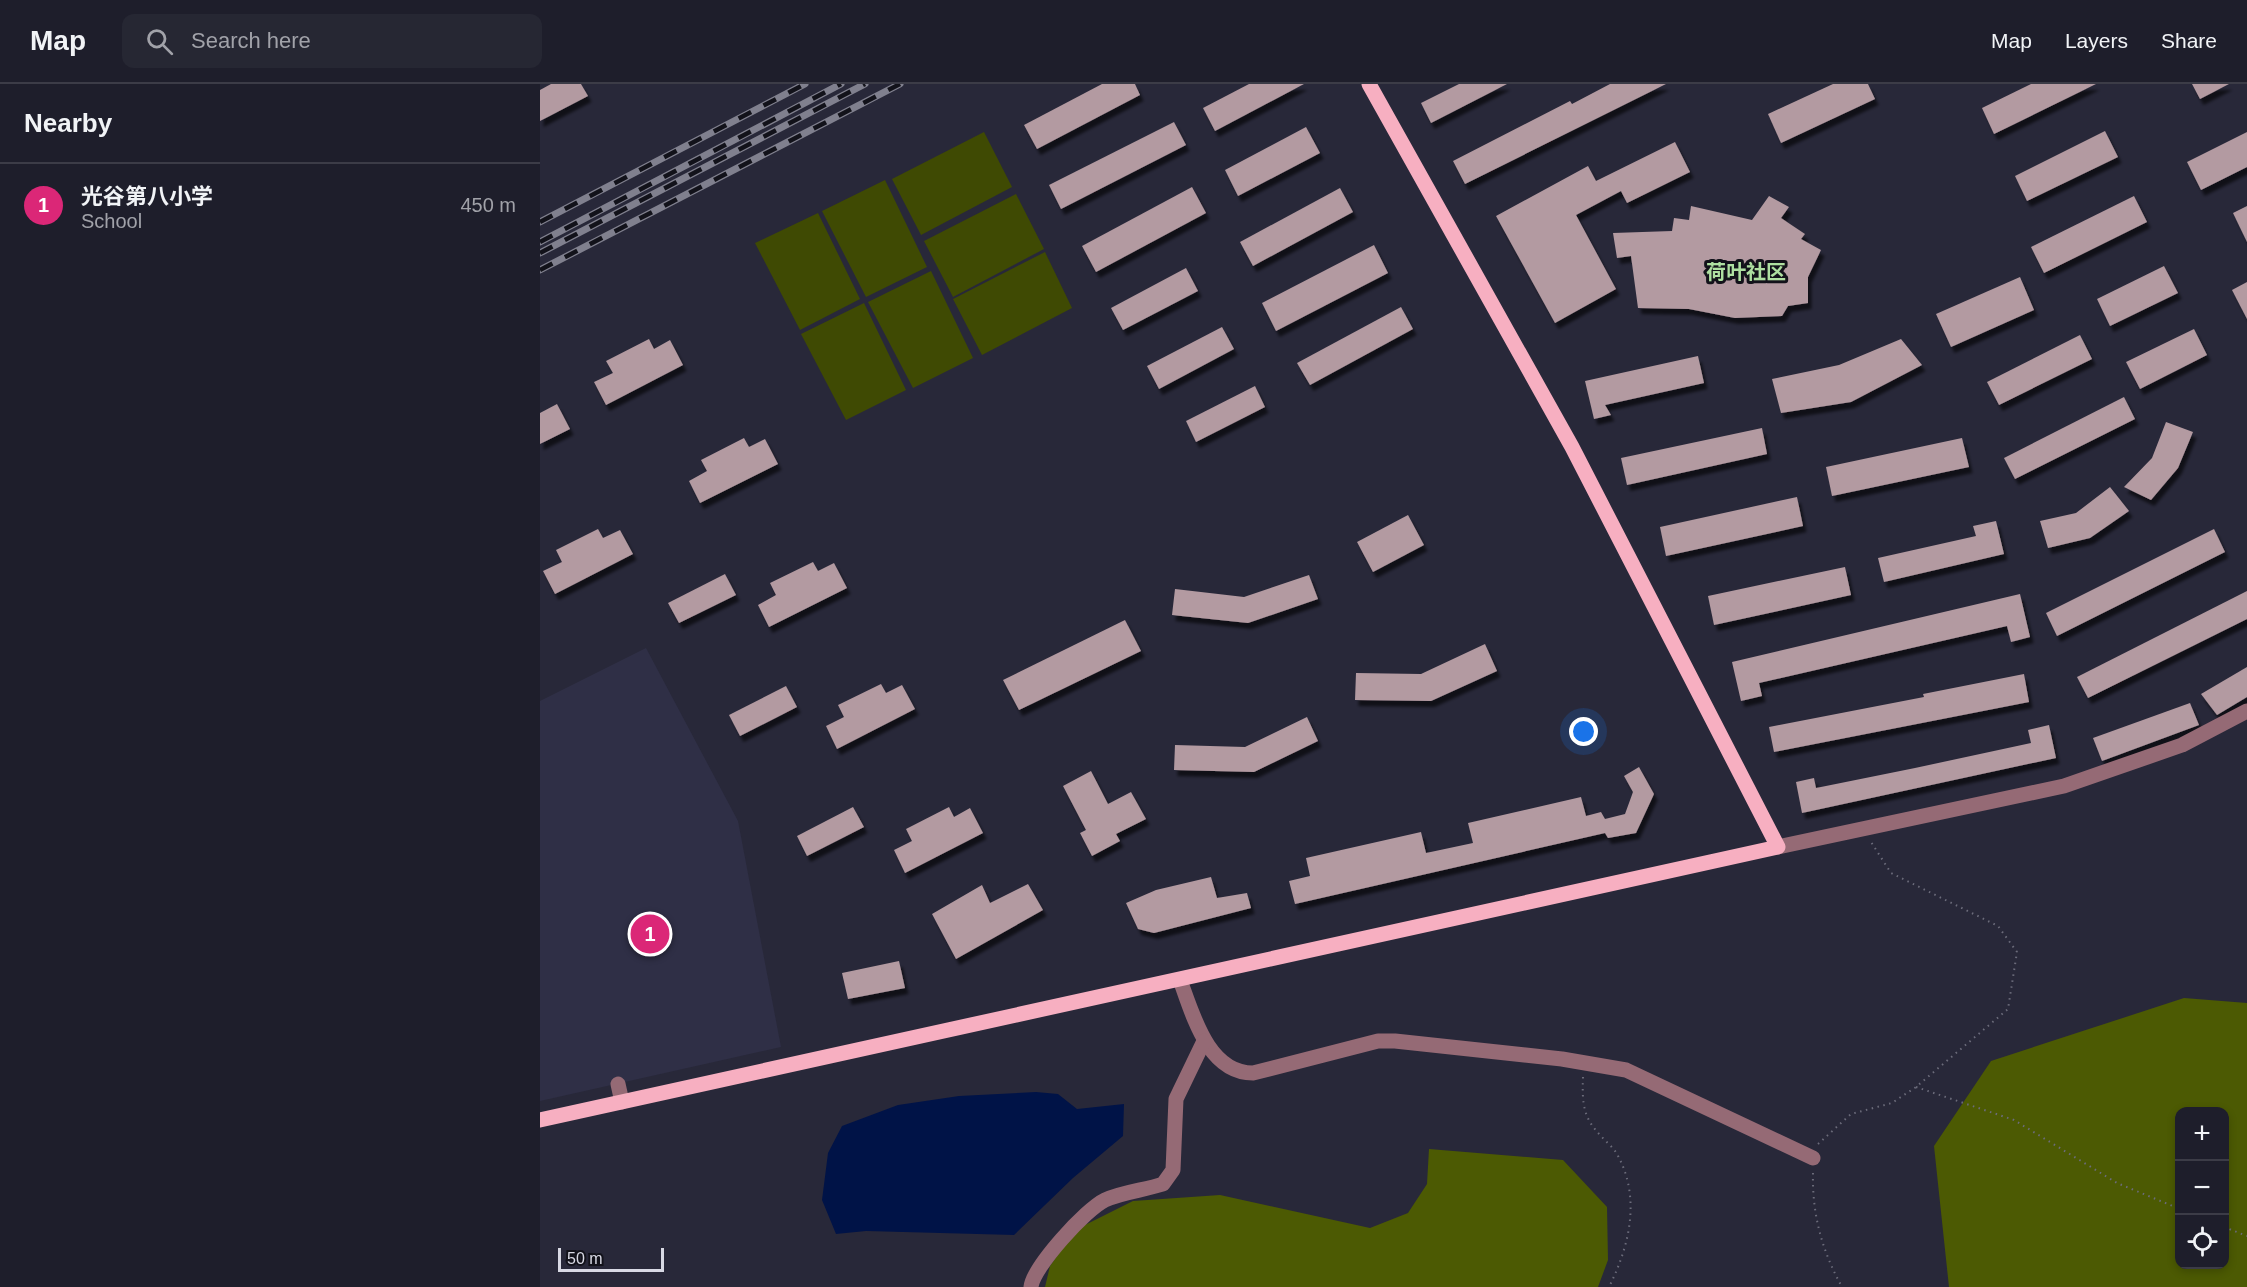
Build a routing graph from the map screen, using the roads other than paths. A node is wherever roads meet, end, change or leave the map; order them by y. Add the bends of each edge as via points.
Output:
1 (1369, 84) edge
2 (2247, 711) edge
3 (1778, 847) junction
4 (1180, 980) junction
5 (1204, 1041) junction
6 (618, 1084) dead end
7 (622, 1102) junction
8 (540, 1120) edge
9 (1813, 1158) road end
10 (1031, 1287) edge

1 - 3 main road via 1572,447
2 - 3 street via 2182,745 2064,786
3 - 4 main road
4 - 5 street
4 - 7 main road
5 - 9 street via 1240,1073 1378,1041 1626,1070
5 - 10 street via 1176,1099 1173,1170 1163,1184 1104,1200 1080,1219 1040,1266
6 - 7 street
7 - 8 main road

